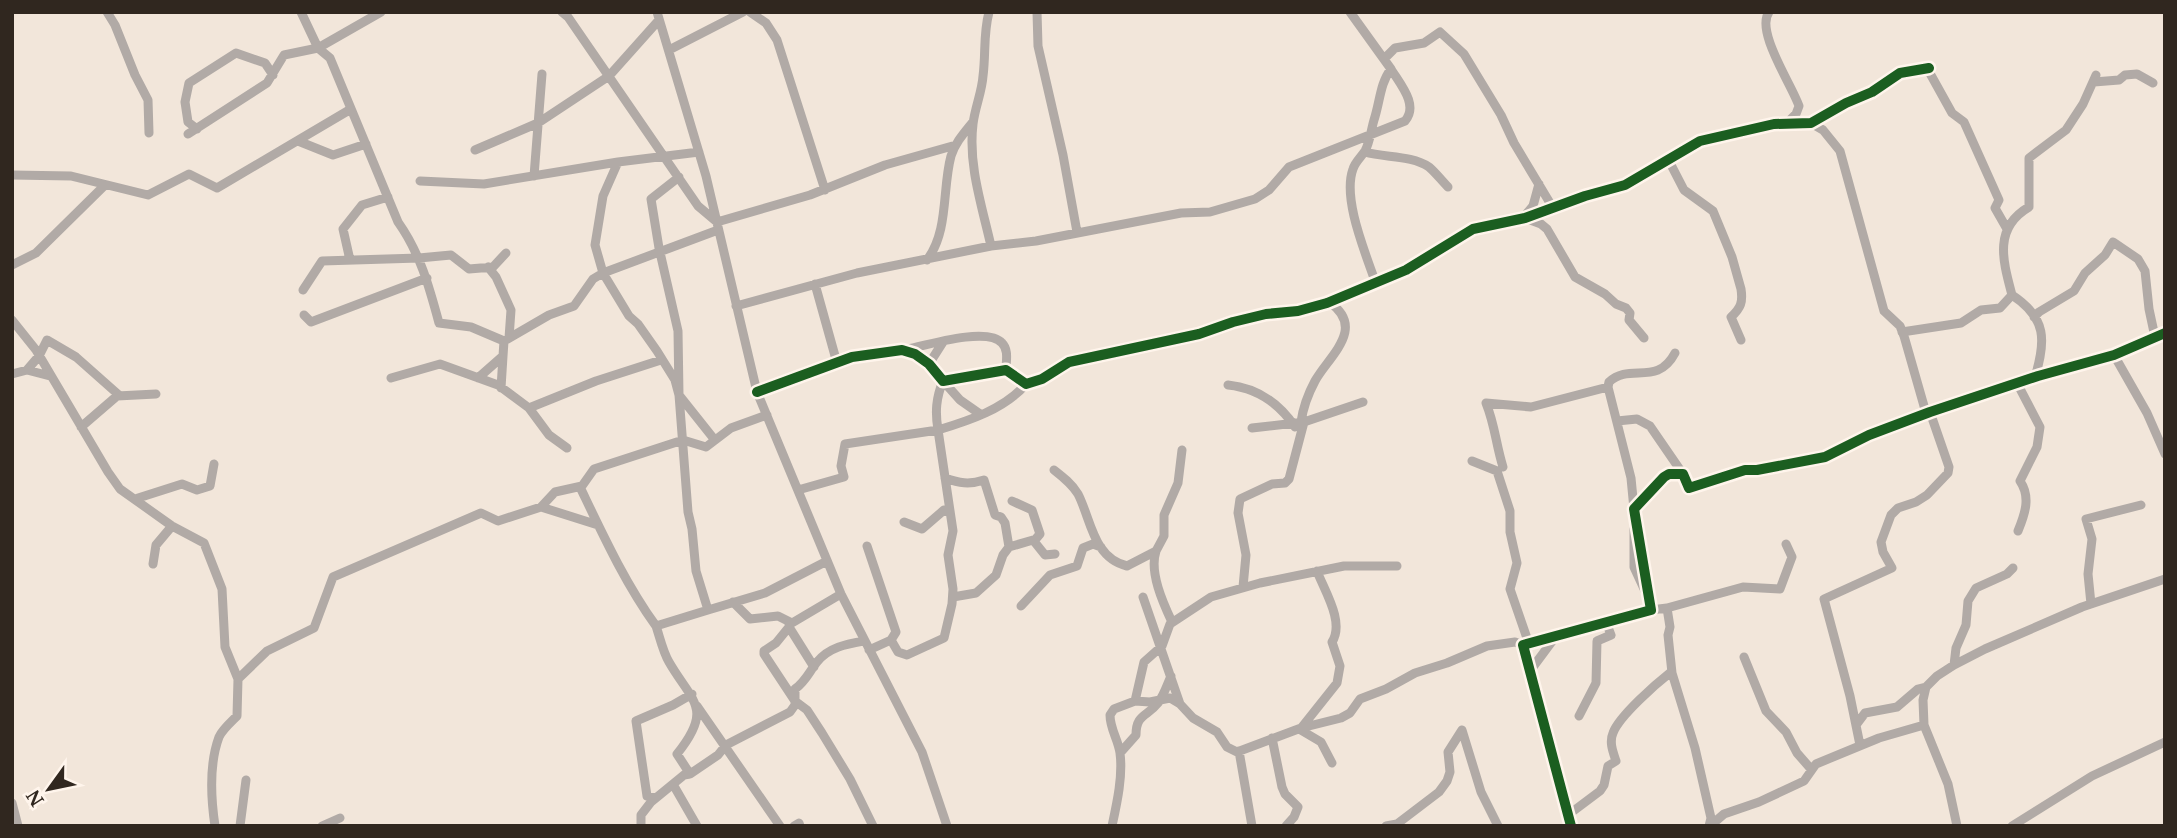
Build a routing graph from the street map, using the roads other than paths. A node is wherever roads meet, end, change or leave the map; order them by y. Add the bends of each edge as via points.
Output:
1 (107, 12) edge
2 (301, 12) edge
3 (381, 12) edge
4 (562, 12) edge
5 (743, 12) edge
6 (750, 12) edge
7 (989, 12) edge
8 (1037, 12) edge
9 (1350, 12) edge
10 (1769, 12) edge
11 (658, 16) edge
12 (318, 48) junction
13 (669, 50) junction
14 (1384, 59) junction
15 (1391, 69) junction
16 (542, 74) dead end
17 (273, 75) junction
18 (609, 76) junction
19 (2152, 83) dead end
20 (351, 109) junction
21 (973, 122) junction
22 (538, 123) junction
23 (1811, 123) junction
24 (1786, 124) junction
25 (197, 129) junction
26 (149, 133) dead end
27 (188, 134) dead end
28 (1370, 136) junction
29 (298, 141) junction
30 (366, 145) junction
31 (956, 145) junction
32 (475, 150) dead end
33 (699, 152) junction
34 (1364, 152) junction
35 (665, 157) junction
36 (1668, 159) junction
37 (618, 162) junction
38 (12, 175) edge
39 (534, 176) junction
40 (679, 177) junction
41 (421, 181) dead end
42 (1539, 184) junction
43 (105, 185) junction
44 (1448, 187) dead end
45 (825, 190) junction
46 (388, 197) junction
47 (1553, 208) junction
48 (1523, 219) junction
49 (718, 226) junction
50 (2007, 229) junction
51 (1077, 232) junction
52 (991, 246) junction
53 (659, 250) junction
54 (506, 253) dead end
55 (419, 258) junction
56 (350, 260) junction
57 (927, 260) junction
58 (12, 265) edge
59 (488, 267) junction
60 (603, 272) junction
61 (427, 278) junction
62 (815, 284) junction
63 (1376, 284) junction
64 (303, 290) dead end
65 (2012, 295) junction
66 (1329, 302) junction
67 (736, 306) junction
68 (304, 315) dead end
69 (2034, 317) junction
70 (12, 320) edge
71 (1902, 332) junction
72 (2160, 335) edge
73 (1644, 338) dead end
74 (506, 340) junction
75 (1741, 340) dead end
76 (943, 342) junction
77 (902, 350) junction
78 (1675, 353) dead end
79 (2114, 355) junction
80 (39, 356) junction
81 (503, 356) junction
82 (661, 360) junction
83 (837, 363) junction
84 (929, 364) junction
85 (27, 370) junction
86 (1006, 370) junction
87 (12, 374) edge
88 (50, 376) junction
89 (2035, 377) junction
90 (478, 378) junction
91 (391, 379) dead end
92 (943, 381) junction
93 (2017, 383) junction
94 (1026, 384) junction
95 (1228, 385) dead end
96 (1608, 387) junction
97 (501, 388) junction
98 (757, 392) junction
99 (156, 394) dead end
100 (679, 395) junction
101 (120, 396) junction
102 (1363, 402) dead end
103 (528, 408) junction
104 (1928, 412) junction
105 (980, 414) junction
106 (766, 415) junction
107 (1617, 421) junction
108 (1299, 423) junction
109 (81, 427) junction
110 (1252, 428) dead end
111 (938, 430) junction
112 (715, 439) junction
113 (683, 440) junction
114 (706, 447) junction
115 (567, 448) dead end
116 (1182, 450) dead end
117 (684, 453) junction
118 (2165, 454) edge
119 (1472, 461) dead end
120 (214, 464) dead end
121 (1503, 467) dead end
122 (1054, 470) dead end
123 (1683, 474) junction
124 (945, 478) junction
125 (580, 486) junction
126 (798, 490) junction
127 (135, 499) junction
128 (1012, 501) dead end
129 (2141, 505) dead end
130 (541, 507) junction
131 (1634, 509) junction
132 (950, 512) junction
133 (904, 522) dead end
134 (598, 525) junction
135 (172, 526) junction
136 (2018, 531) dead end
137 (1034, 541) junction
138 (1786, 544) dead end
139 (867, 545) dead end
140 (1009, 547) junction
141 (1101, 547) junction
142 (1156, 551) junction
143 (1055, 554) dead end
144 (827, 561) junction
145 (153, 564) dead end
146 (1397, 566) dead end
147 (2013, 568) dead end
148 (1317, 571) junction
149 (2165, 579) edge
150 (1243, 587) junction
151 (841, 594) junction
152 (953, 597) junction
153 (1143, 597) dead end
154 (733, 602) junction
155 (2091, 604) junction
156 (1021, 606) dead end
157 (1166, 607) junction
158 (1667, 608) junction
159 (708, 610) junction
160 (1651, 610) junction
161 (1172, 622) junction
162 (1606, 622) junction
163 (789, 624) junction
164 (656, 626) junction
165 (1166, 633) junction
166 (1556, 636) junction
167 (891, 640) junction
168 (864, 641) junction
169 (1526, 644) junction
170 (1162, 646) junction
171 (869, 650) junction
172 (1744, 657) dead end
173 (1954, 665) junction
174 (814, 667) junction
175 (1530, 671) junction
176 (1671, 671) junction
177 (1171, 676) junction
178 (239, 679) junction
179 (1926, 687) junction
180 (692, 694) junction
181 (1160, 699) junction
182 (795, 701) junction
183 (1135, 701) junction
184 (1180, 704) junction
185 (697, 706) junction
186 (1579, 716) dead end
187 (1856, 724) junction
188 (1924, 725) junction
189 (1300, 729) junction
190 (1272, 738) junction
191 (2165, 742) edge
192 (726, 745) junction
193 (1860, 745) junction
194 (1239, 751) junction
195 (1120, 753) junction
196 (1332, 763) dead end
197 (1811, 769) junction
198 (690, 774) junction
199 (246, 780) dead end
200 (674, 786) junction
201 (656, 798) junction
202 (12, 803) edge
203 (1568, 815) junction
204 (340, 818) dead end
205 (18, 826) edge
206 (215, 826) edge
207 (240, 826) edge
208 (322, 826) edge
209 (641, 826) edge
210 (697, 826) edge
211 (780, 826) edge
212 (794, 826) edge
213 (800, 826) edge
214 (873, 826) edge
215 (947, 826) edge
216 (1112, 826) edge
217 (1252, 826) edge
218 (1286, 826) edge
219 (1386, 826) edge
220 (1498, 826) edge
221 (1571, 826) edge
222 (1710, 826) edge
223 (1957, 826) edge
224 (2012, 826) edge

1 - 26 street via 148,100
2 - 12 street
3 - 12 street
4 - 18 street
5 - 13 street
6 - 45 street via 766,23 777,40
7 - 21 street via 983,78
8 - 51 street via 1038,46
9 - 14 street
10 - 24 street via 1766,28 1799,106
11 - 13 street
11 - 18 street
12 - 17 street via 284,55
12 - 20 street via 330,58
13 - 33 street
14 - 15 street
14 - 42 street via 1395,48 1424,43 1440,32 1464,54
15 - 28 street via 1383,79
15 - 28 street via 1409,99 1411,112 1405,121
16 - 22 street
17 - 25 street
17 - 25 street via 265,62 236,53 189,83 185,102 188,122
18 - 22 street
18 - 35 street
19 - 50 street via 2137,74 2119,80 2095,78 2066,130 2029,158 2029,207 2018,213
20 - 29 street
20 - 30 street
21 - 31 street
21 - 52 street via 972,159
22 - 32 street
22 - 39 street
23 - 24 street
23 - 50 street via 1900,73 1928,68 1952,113 1964,122
23 - 71 street via 1823,130 1840,152 1884,311
24 - 36 street via 1700,141
25 - 27 street
28 - 34 street
28 - 51 street via 1289,167 1269,190 1243,203
29 - 30 street via 333,155
29 - 43 street via 217,188 189,174 148,195
30 - 46 street
31 - 45 street via 885,165
31 - 57 street via 938,239
33 - 35 street
33 - 49 street
34 - 44 street via 1415,160
34 - 63 street via 1353,166 1351,195
35 - 37 street
35 - 40 street
36 - 47 street via 1625,185
36 - 75 street via 1684,190 1708,206 1717,219 1741,289 1740,309 1731,317
37 - 39 street
37 - 60 street via 603,197 595,245
38 - 43 street via 71,176
39 - 41 street via 484,184
40 - 49 street
40 - 53 street via 652,199
42 - 47 street
42 - 48 street
43 - 58 street via 37,253
45 - 49 street
46 - 55 street
46 - 56 street via 362,205 343,229
47 - 48 street
48 - 63 street via 1473,229 1429,258
48 - 73 street via 1547,229 1569,271 1626,308 1629,320
49 - 53 street
49 - 67 street
50 - 65 street via 2003,258
51 - 52 street
52 - 57 street
53 - 60 street
53 - 100 street via 678,331
54 - 59 street
55 - 56 street
55 - 59 street via 451,254 469,269
55 - 61 street
56 - 64 street via 322,261
57 - 62 street
59 - 74 street via 511,310
60 - 74 street via 574,306
60 - 82 street
61 - 68 street via 311,322
61 - 74 street via 439,323 471,327
62 - 67 street
62 - 83 street
63 - 66 street
65 - 69 street
65 - 71 street via 2000,308 1981,310 1961,323
66 - 94 street via 1069,362
66 - 108 street via 1342,316 1345,332 1312,386
67 - 98 street
69 - 72 street via 2074,290 2113,242 2138,259 2145,271 2149,309
69 - 89 street via 2044,343
70 - 80 street
71 - 104 street
72 - 79 street
74 - 81 street
76 - 77 street
76 - 84 street
76 - 86 street via 994,337 1007,351
77 - 83 street
77 - 84 street
78 - 96 street via 1661,370 1619,376
79 - 89 street
79 - 118 street
80 - 85 street
80 - 88 street
80 - 101 street via 47,340 76,357
81 - 90 street
81 - 97 street
82 - 100 street
82 - 103 street
83 - 98 street
84 - 92 street
85 - 87 street
85 - 88 street
86 - 92 street
86 - 94 street
88 - 109 street
89 - 93 street
90 - 91 street via 440,363
90 - 97 street
92 - 105 street
92 - 111 street via 936,397
93 - 104 street
93 - 136 street via 2040,427 2037,447 2021,481 2027,498
94 - 105 street via 1002,404
95 - 108 street via 1245,386
96 - 107 street
96 - 121 street via 1531,407 1486,403
97 - 103 street
98 - 106 street
99 - 101 street
100 - 112 street
100 - 113 street
101 - 109 street
102 - 108 street
103 - 115 street via 548,435
104 - 123 street via 1825,457 1745,470 1689,488
104 - 187 street via 1948,473 1927,495 1891,515 1881,542 1892,568 1824,599
105 - 111 street
106 - 112 street
106 - 126 street
107 - 123 street via 1645,422
107 - 131 street
108 - 110 street
108 - 150 street via 1289,479 1240,499 1246,555
109 - 127 street via 108,472
111 - 124 street
111 - 126 street via 845,444 844,477
112 - 114 street
113 - 114 street
113 - 117 street
113 - 125 street via 594,470
114 - 117 street
116 - 142 street via 1178,483
117 - 159 street via 696,571
119 - 169 street via 1500,476 1517,563 1510,589
120 - 127 street via 210,486 197,490 182,484
122 - 141 street via 1075,489
123 - 131 street via 1664,477
124 - 132 street
124 - 140 street via 974,483 984,480 995,515 1005,523
125 - 130 street via 555,492
125 - 134 street
126 - 144 street
127 - 135 street
128 - 137 street via 1032,510 1040,534
129 - 155 street via 2086,519 2092,539
130 - 134 street
130 - 178 street via 498,521 481,513 333,577 314,628 267,652
131 - 160 street
132 - 133 street via 944,510 922,529
132 - 152 street via 953,531 948,555
134 - 164 street via 637,600
135 - 145 street via 156,545
135 - 178 street via 204,543 222,589 225,648
137 - 140 street
137 - 143 street via 1045,555
138 - 158 street via 1792,557 1780,589 1743,587
139 - 167 street via 896,632
140 - 152 street via 996,575 976,593
141 - 142 street via 1127,566
141 - 156 street via 1083,548 1077,566 1050,575
142 - 157 street via 1155,568
144 - 151 street
144 - 154 street via 765,593
146 - 148 street
147 - 173 street via 1976,588 1968,601
148 - 150 street
148 - 189 street via 1337,622 1332,642 1340,674 1331,693
149 - 155 street
150 - 161 street via 1211,597
151 - 163 street
151 - 168 street
152 - 167 street via 944,638 907,655 898,652
153 - 170 street
154 - 159 street
154 - 163 street via 750,619 778,616
155 - 173 street
157 - 161 street
157 - 165 street
158 - 160 street
158 - 176 street
159 - 164 street
160 - 162 street
161 - 165 street
162 - 166 street
162 - 186 street via 1611,635 1597,641 1596,683
163 - 174 street
163 - 182 street via 764,651
164 - 180 street via 668,661
165 - 170 street
166 - 169 street
166 - 175 street
167 - 171 street
168 - 171 street
168 - 174 street via 842,645
169 - 175 street
169 - 189 street via 1488,646 1415,673 1360,698 1341,718
170 - 177 street
170 - 183 street via 1144,662
171 - 215 street via 911,727
172 - 197 street via 1766,712
173 - 179 street
174 - 182 street via 795,689
175 - 203 street
176 - 203 street via 1650,688 1613,732 1616,761 1608,766 1604,785
176 - 222 street via 1695,747
177 - 181 street
177 - 184 street
178 - 206 street via 237,716 219,735 213,770 210,797
179 - 187 street via 1897,707 1865,713
179 - 188 street
180 - 185 street
180 - 201 street via 636,721 647,796
181 - 183 street
181 - 184 street
181 - 195 street via 1140,718 1136,735
182 - 192 street via 790,712
182 - 214 street via 822,733
183 - 195 street via 1110,715
184 - 194 street via 1217,732 1231,750
185 - 192 street
185 - 198 street via 696,722 677,754
187 - 193 street
188 - 193 street
188 - 223 street via 1948,785
189 - 190 street
189 - 196 street via 1321,742
190 - 194 street
190 - 218 street via 1282,787 1298,807
191 - 224 street via 2092,776
192 - 198 street
192 - 211 street
193 - 197 street
194 - 217 street
195 - 216 street
197 - 222 street via 1804,781 1724,814
198 - 200 street
199 - 207 street
200 - 201 street
200 - 210 street
201 - 209 street via 640,814
202 - 205 street
203 - 221 street
204 - 208 street
212 - 213 street
219 - 220 street via 1397,824 1439,792 1450,772 1448,752 1462,730 1481,792

